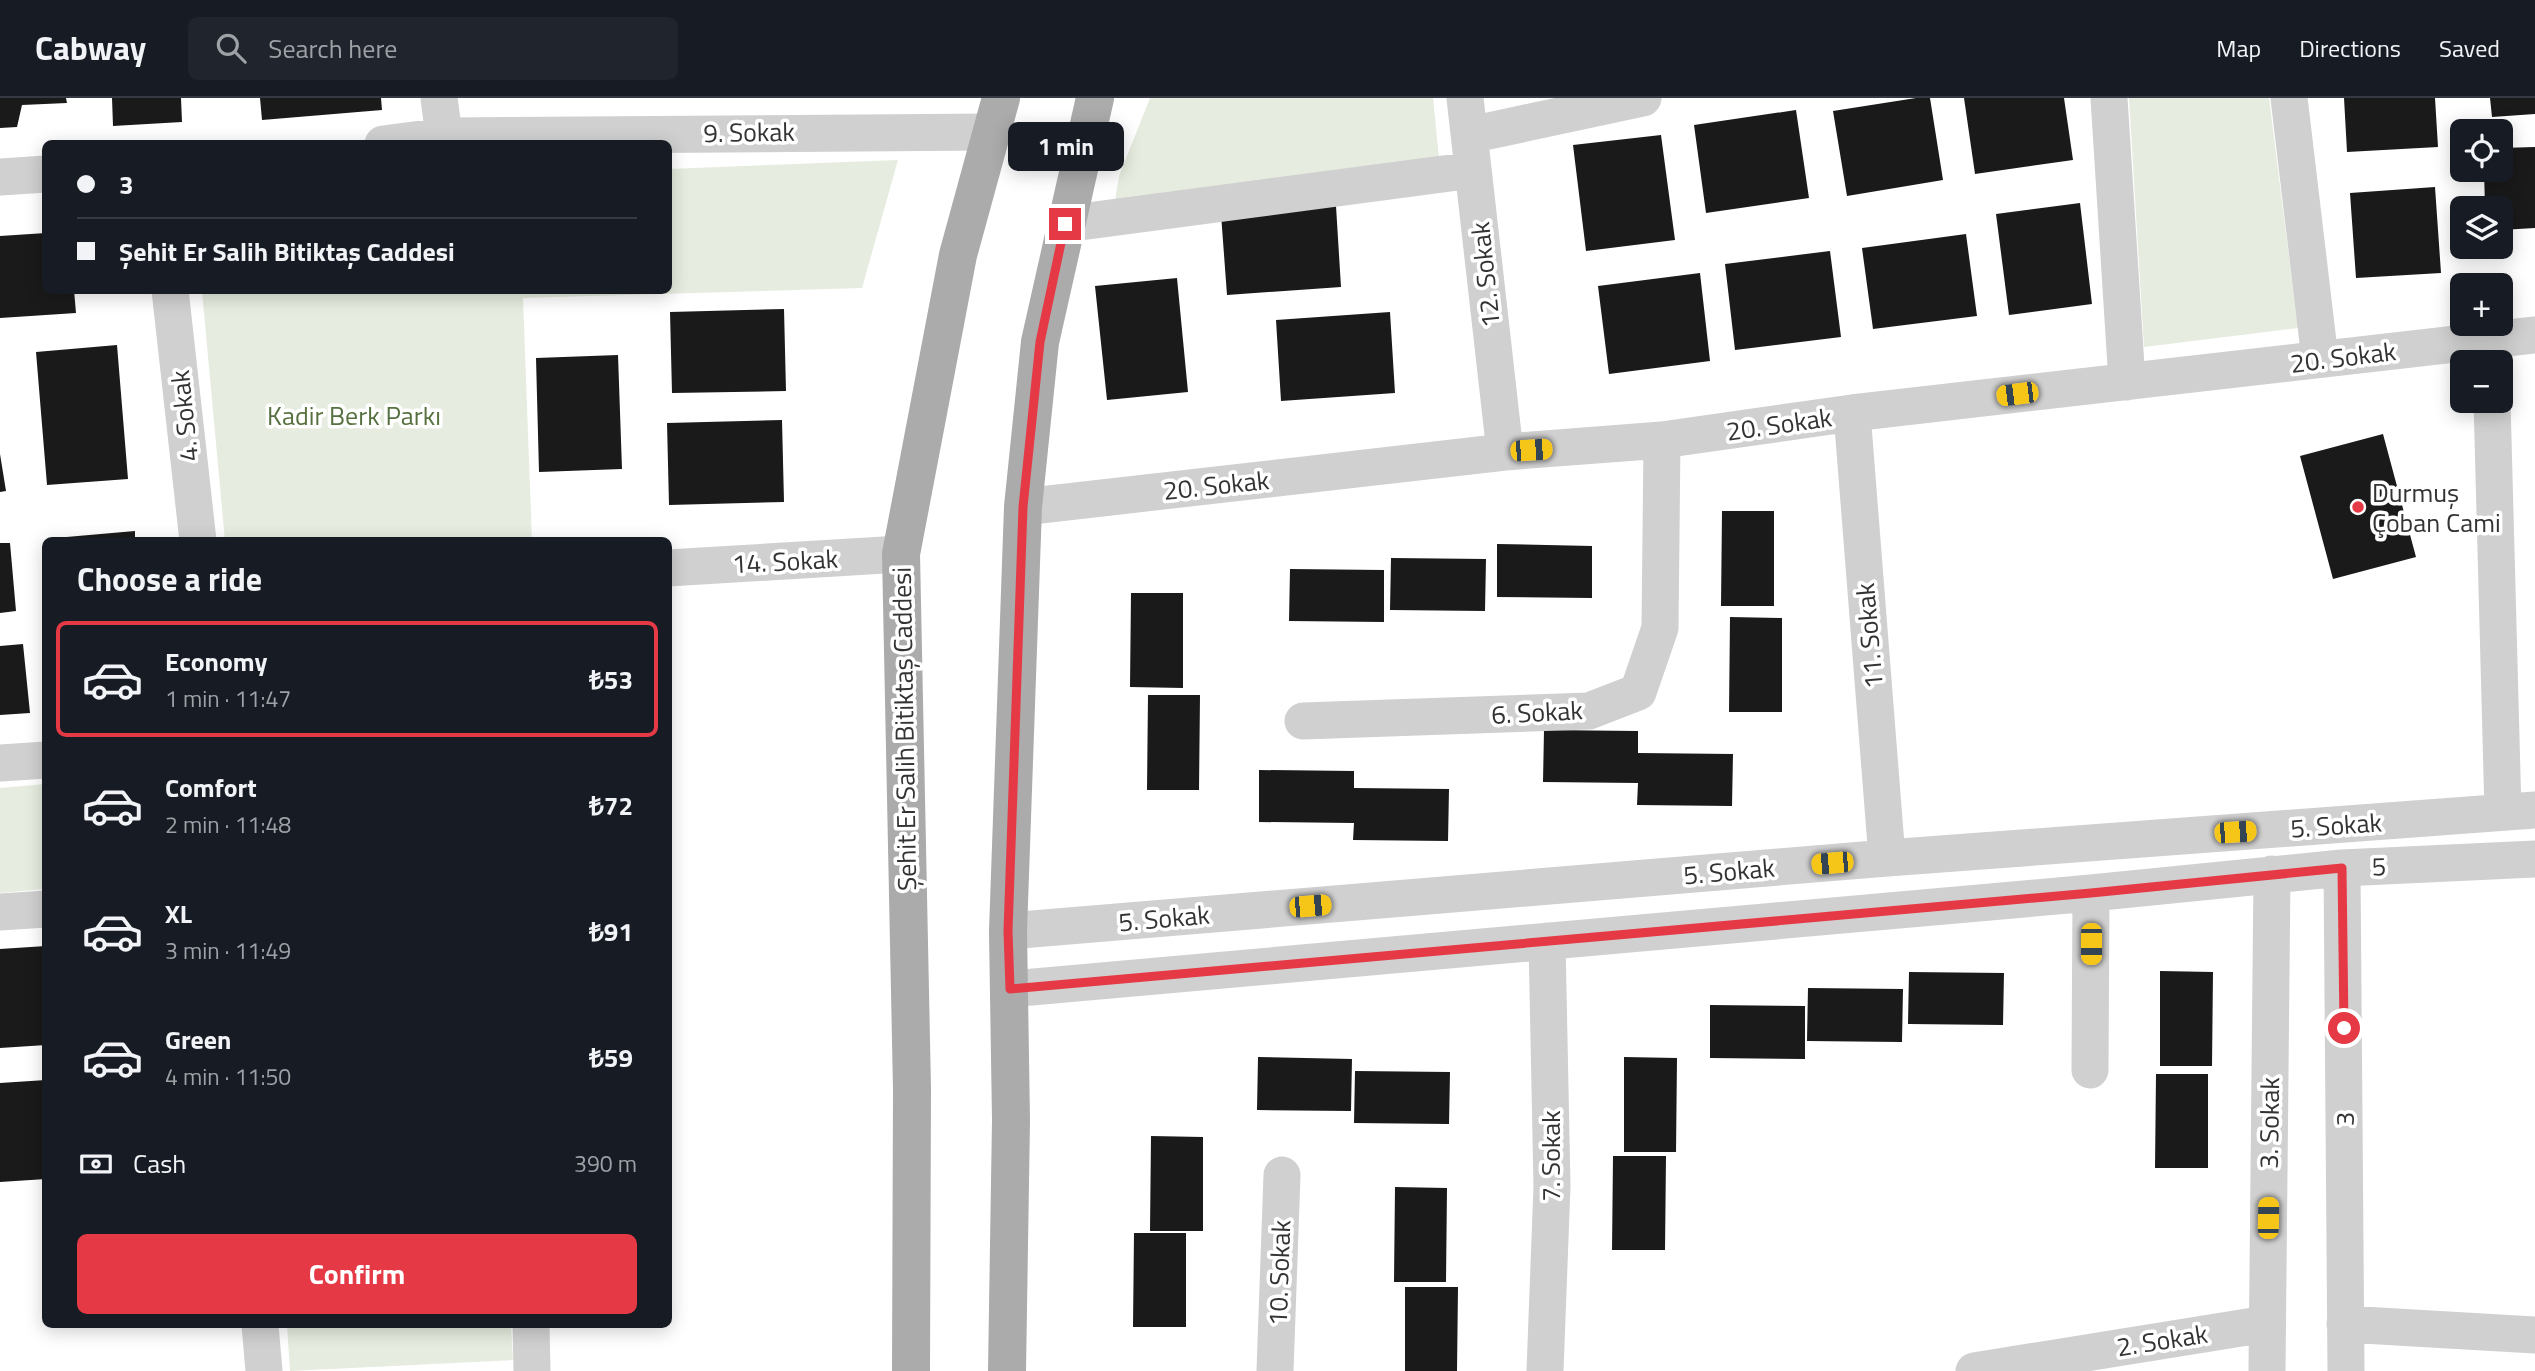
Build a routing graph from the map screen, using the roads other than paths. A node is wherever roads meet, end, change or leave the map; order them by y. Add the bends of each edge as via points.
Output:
1 (439, 98) edge
2 (1095, 98) edge
3 (1465, 98) edge
4 (1643, 98) edge
5 (2109, 98) edge
6 (2289, 98) edge
7 (995, 115) edge
8 (1470, 135) junction
9 (444, 136) junction
10 (414, 140) edge
11 (1473, 170) junction
12 (42, 174) edge
13 (0, 177) edge
14 (1065, 224) junction
15 (170, 294) edge
16 (2535, 335) edge
17 (2493, 350) edge
18 (2450, 353) edge
19 (2320, 359) junction
20 (2127, 382) junction
21 (1852, 413) junction
22 (2493, 413) edge
23 (1662, 440) junction
24 (1505, 452) junction
25 (1023, 507) junction
26 (198, 537) edge
27 (901, 554) junction
28 (672, 568) edge
29 (1303, 720) dead end
30 (42, 760) edge
31 (0, 763) edge
32 (2519, 811) edge
33 (1887, 858) junction
34 (2535, 859) edge
35 (2342, 868) junction
36 (2272, 874) junction
37 (2091, 893) junction
38 (42, 909) edge
39 (0, 912) edge
40 (1008, 931) junction
41 (1547, 941) junction
42 (1010, 989) junction
43 (2090, 1070) dead end
44 (1282, 1175) dead end
45 (2266, 1324) junction
46 (2345, 1324) junction
47 (260, 1328) edge
48 (531, 1328) edge
49 (2535, 1335) edge
50 (264, 1371) edge
51 (533, 1371) edge
52 (911, 1371) edge
53 (1007, 1371) edge
54 (1275, 1371) edge
55 (1545, 1371) edge
56 (1974, 1371) edge
57 (2267, 1371) edge
58 (2346, 1371) edge

1 - 9 street
2 - 14 main road
3 - 8 street, 12. Sokak
4 - 8 street
5 - 20 street
6 - 19 street
7 - 9 street, 9. Sokak
7 - 27 main road, Şehit Er Salih Bitiktaş Caddesi via 958,255
8 - 11 street, 12. Sokak
9 - 10 street, 9. Sokak
11 - 14 street
11 - 24 street, 12. Sokak
12 - 13 street
14 - 25 main road via 1040,342
15 - 26 street, 4. Sokak
16 - 17 street, 20. Sokak
18 - 19 street, 20. Sokak
19 - 20 street, 20. Sokak
20 - 21 street, 20. Sokak
21 - 23 street, 20. Sokak
21 - 33 street, 11. Sokak
22 - 32 street
23 - 24 street, 20. Sokak
23 - 29 street, 6. Sokak via 1660,628 1639,692 1589,711
24 - 25 street, 20. Sokak
25 - 40 main road
27 - 28 street, 14. Sokak
27 - 52 main road, Şehit Er Salih Bitiktaş Caddesi via 912,1089
30 - 31 street
32 - 33 street, 5. Sokak
33 - 40 street, 5. Sokak
34 - 35 street, 5
35 - 36 street, 5
35 - 46 street, 3
36 - 37 street, 5
36 - 45 street, 3. Sokak
37 - 41 street, 5
37 - 43 street
38 - 39 street
40 - 42 main road
41 - 42 street, 5
41 - 55 street, 7. Sokak via 1552,1186
42 - 53 main road
44 - 54 street, 10. Sokak
45 - 56 street, 2. Sokak
45 - 57 street, 3. Sokak
46 - 49 street
46 - 58 street, 3
47 - 50 street
48 - 51 street

